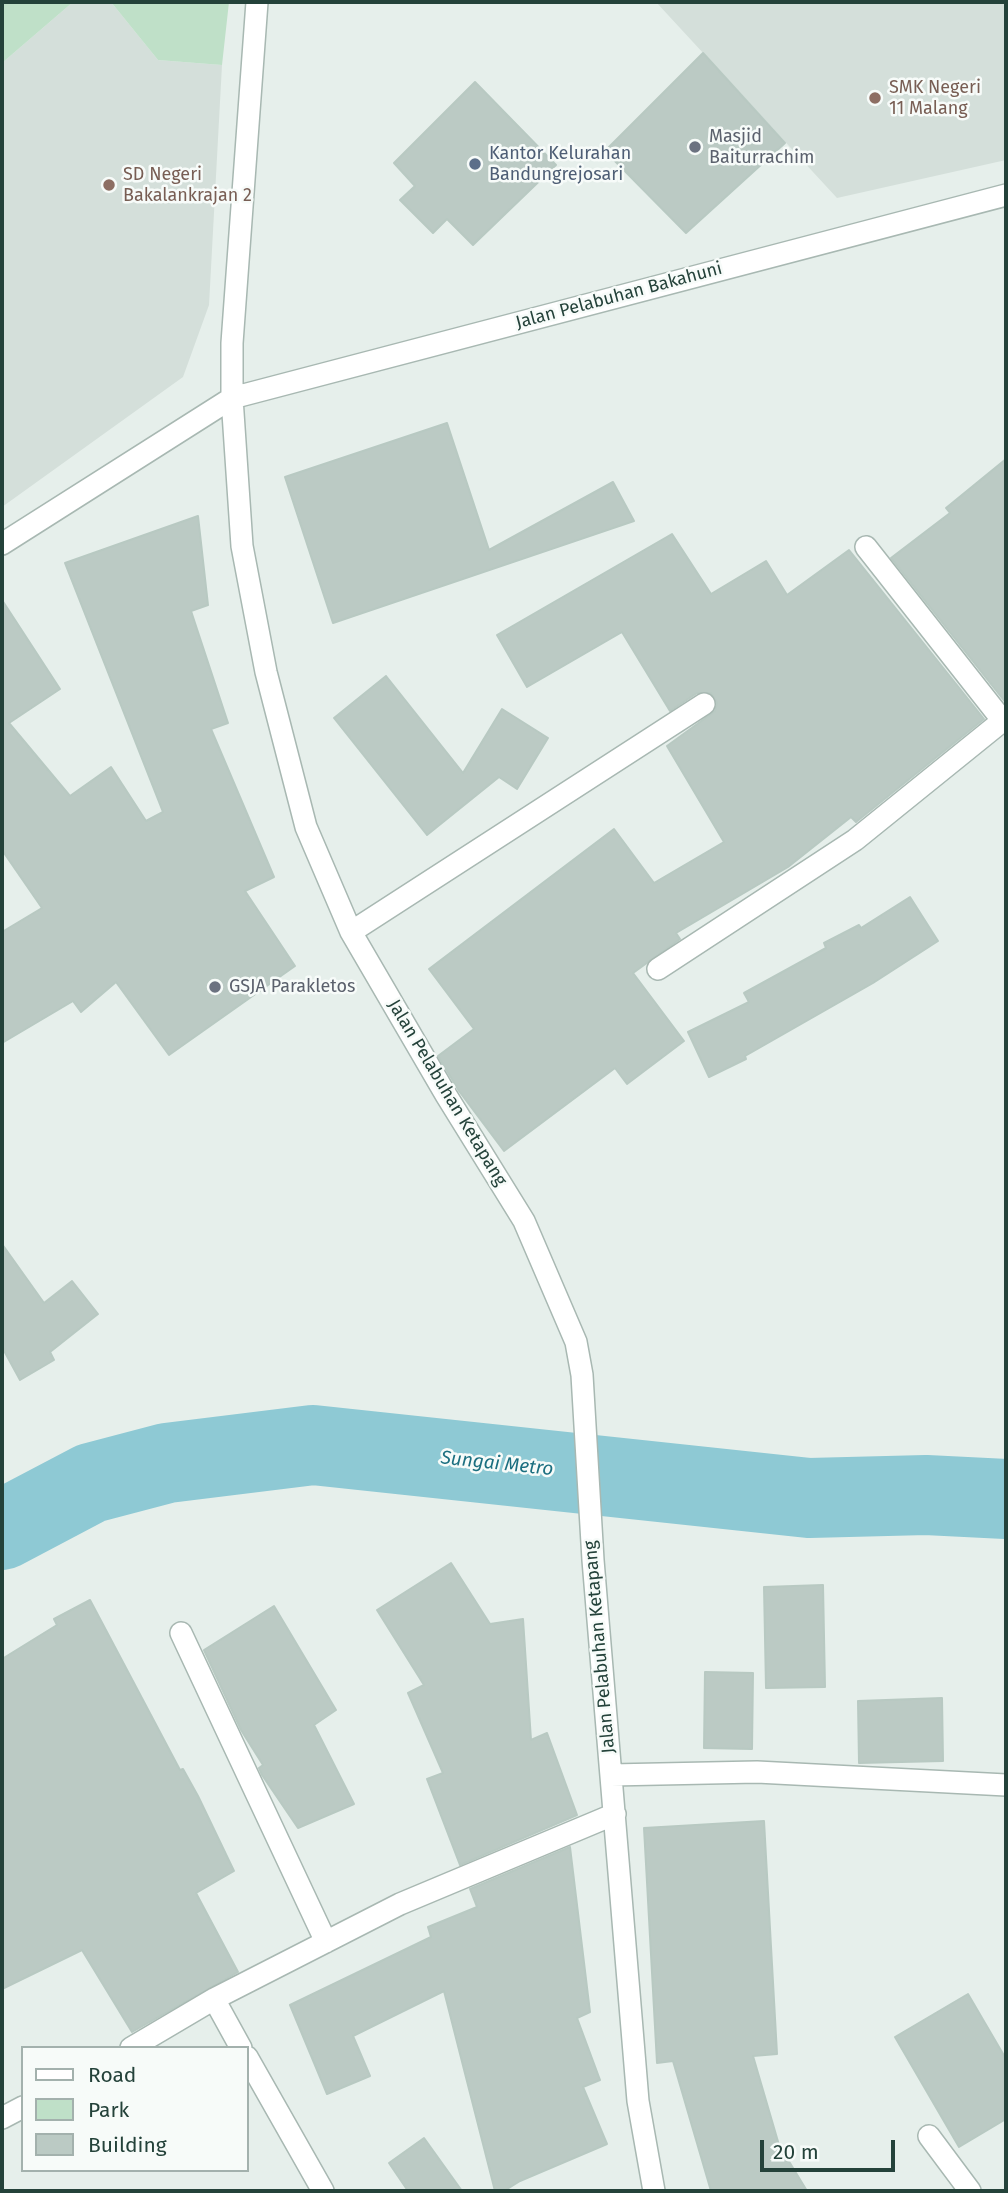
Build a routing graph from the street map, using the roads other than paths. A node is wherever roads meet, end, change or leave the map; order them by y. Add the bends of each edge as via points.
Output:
1 (257, 2) edge
2 (1006, 195) edge
3 (232, 398) junction
4 (2, 544) edge
5 (866, 547) dead end
6 (704, 704) dead end
7 (1004, 720) edge
8 (351, 932) junction
9 (658, 969) dead end
10 (181, 1633) dead end
11 (611, 1775) junction
12 (1006, 1785) edge
13 (615, 1814) junction
14 (326, 1942) junction
15 (214, 1999) junction
16 (134, 2046) edge
17 (241, 2046) edge
18 (248, 2059) edge
19 (21, 2108) edge
20 (2, 2118) edge
21 (929, 2136) dead end
22 (323, 2191) edge
23 (654, 2191) edge
24 (970, 2191) edge

1 - 3 street, Jalan Pelabuhan Ketapang
2 - 3 street, Jalan Pelabuhan Bakahuni
3 - 4 street, Jalan Pelabuhan Bakahuni
3 - 8 street, Jalan Pelabuhan Ketapang via 242,546 266,672 306,827
5 - 7 street
6 - 8 street
7 - 9 street via 855,840
8 - 11 street, Jalan Pelabuhan Ketapang via 524,1221 576,1342
10 - 14 street
11 - 12 street via 757,1772
11 - 13 street, Jalan Pelabuhan Ketapang
13 - 14 street via 400,1904
13 - 23 street, Jalan Pelabuhan Ketapang via 638,2101
14 - 15 street
15 - 16 street
15 - 17 street
18 - 22 street
19 - 20 street
21 - 24 street

